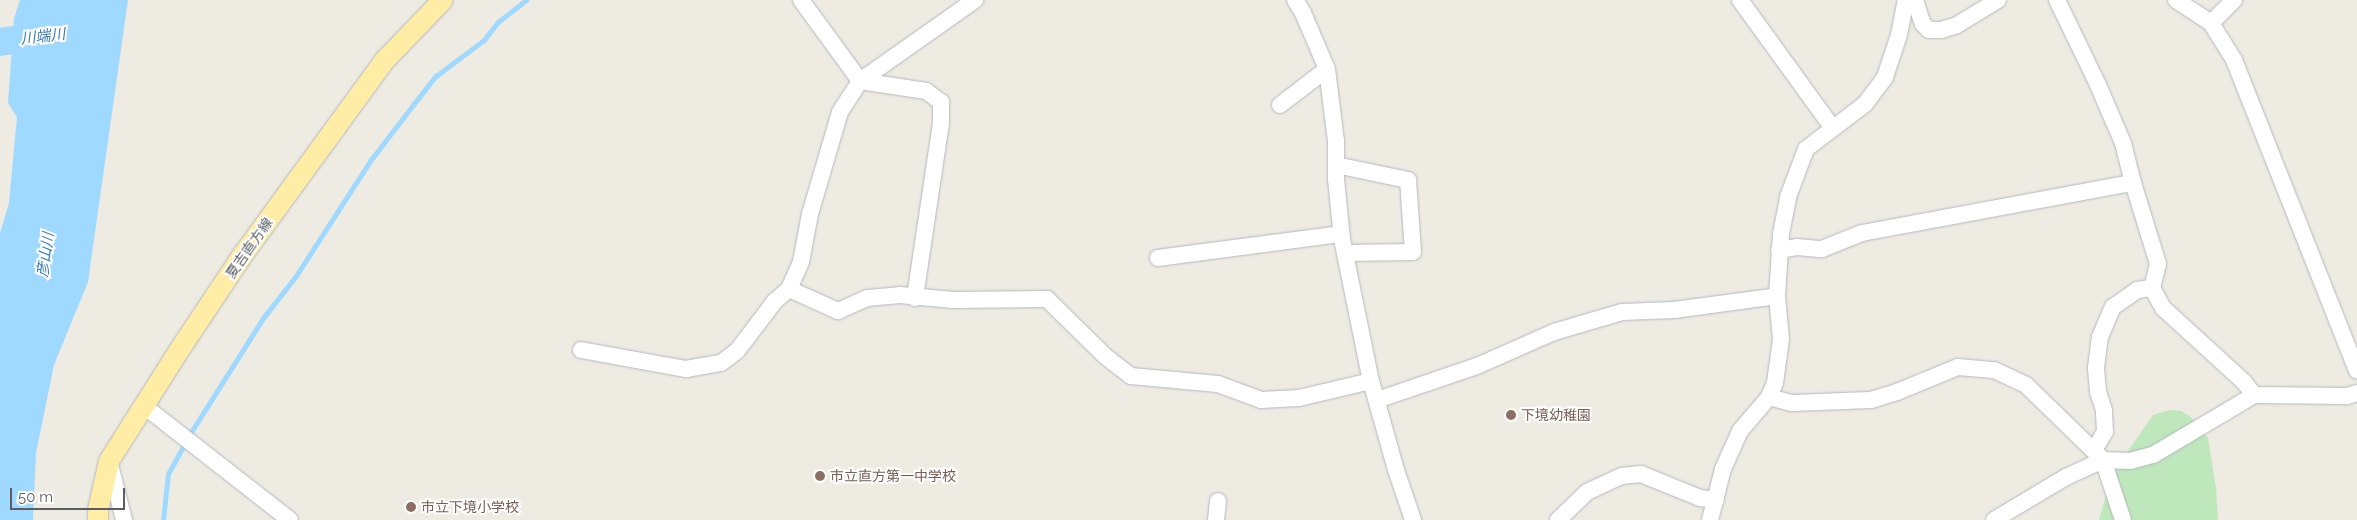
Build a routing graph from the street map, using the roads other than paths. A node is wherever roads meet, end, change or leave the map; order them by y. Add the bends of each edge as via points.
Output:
1 (443, 0) edge
2 (801, 0) edge
3 (975, 0) edge
4 (1295, 0) edge
5 (1740, 0) edge
6 (1906, 0) edge
7 (1915, 0) edge
8 (1998, 0) edge
9 (2057, 0) edge
10 (2176, 0) edge
11 (2234, 0) edge
12 (2212, 23) junction
13 (1326, 69) junction
14 (860, 81) junction
15 (1280, 105) dead end
16 (1832, 127) junction
17 (1336, 165) junction
18 (2133, 183) junction
19 (1341, 234) junction
20 (1780, 250) junction
21 (1345, 253) junction
22 (1158, 258) dead end
23 (2152, 288) junction
24 (789, 289) junction
25 (1777, 296) junction
26 (915, 298) junction
27 (581, 350) dead end
28 (2357, 371) edge
29 (1371, 381) junction
30 (2357, 393) edge
31 (2254, 395) junction
32 (1768, 397) junction
33 (1377, 400) junction
34 (144, 406) junction
35 (2098, 455) junction
36 (109, 461) junction
37 (1716, 500) junction
38 (1218, 501) dead end
39 (98, 520) edge
40 (124, 520) edge
41 (290, 520) edge
42 (1216, 520) edge
43 (1413, 520) edge
44 (1558, 520) edge
45 (1710, 520) edge
46 (1994, 520) edge
47 (2123, 520) edge

1 - 34 main road, 夏吉直方線 via 385,60 242,256
2 - 14 street
3 - 14 street
4 - 13 street
5 - 16 street
6 - 16 street via 1900,35 1885,77 1865,104
7 - 8 street via 1929,30 1941,30 1957,25
9 - 18 street via 2123,143
10 - 12 street
11 - 12 street
12 - 28 street via 2242,78
13 - 15 street
13 - 17 street
14 - 24 street via 840,112 810,214 801,262
14 - 26 street via 926,91 941,102 941,123
16 - 20 street via 1806,149 1788,197
17 - 19 street
17 - 21 street via 1408,180 1413,252
18 - 20 street via 1862,233 1822,249 1797,247
18 - 23 street via 2158,264
19 - 21 street
19 - 22 street
20 - 25 street
21 - 29 street
23 - 31 street via 2163,308
23 - 35 street via 2137,290 2113,307 2100,337 2096,368 2105,432
24 - 26 street via 838,311 867,298 900,295
24 - 27 street via 775,301 737,352 721,364 686,369
25 - 32 street via 1781,339 1776,383
25 - 33 street via 1674,310 1622,312 1554,332 1477,366
26 - 29 street via 1047,299 1105,356 1131,376 1218,384 1261,400 1299,398
29 - 33 street
30 - 31 street via 2347,396
31 - 35 street via 2153,455 2130,461
32 - 35 street via 1792,403 1871,400 1958,367 1994,370 2026,385
32 - 37 street via 1740,432 1723,469
33 - 43 street
34 - 36 main road, 夏吉直方線
34 - 41 street
35 - 46 street via 2066,478
35 - 47 street
36 - 39 main road, 夏吉直方線
36 - 40 street
37 - 44 street via 1700,498 1641,474 1622,476 1587,492
37 - 45 street
38 - 42 street

